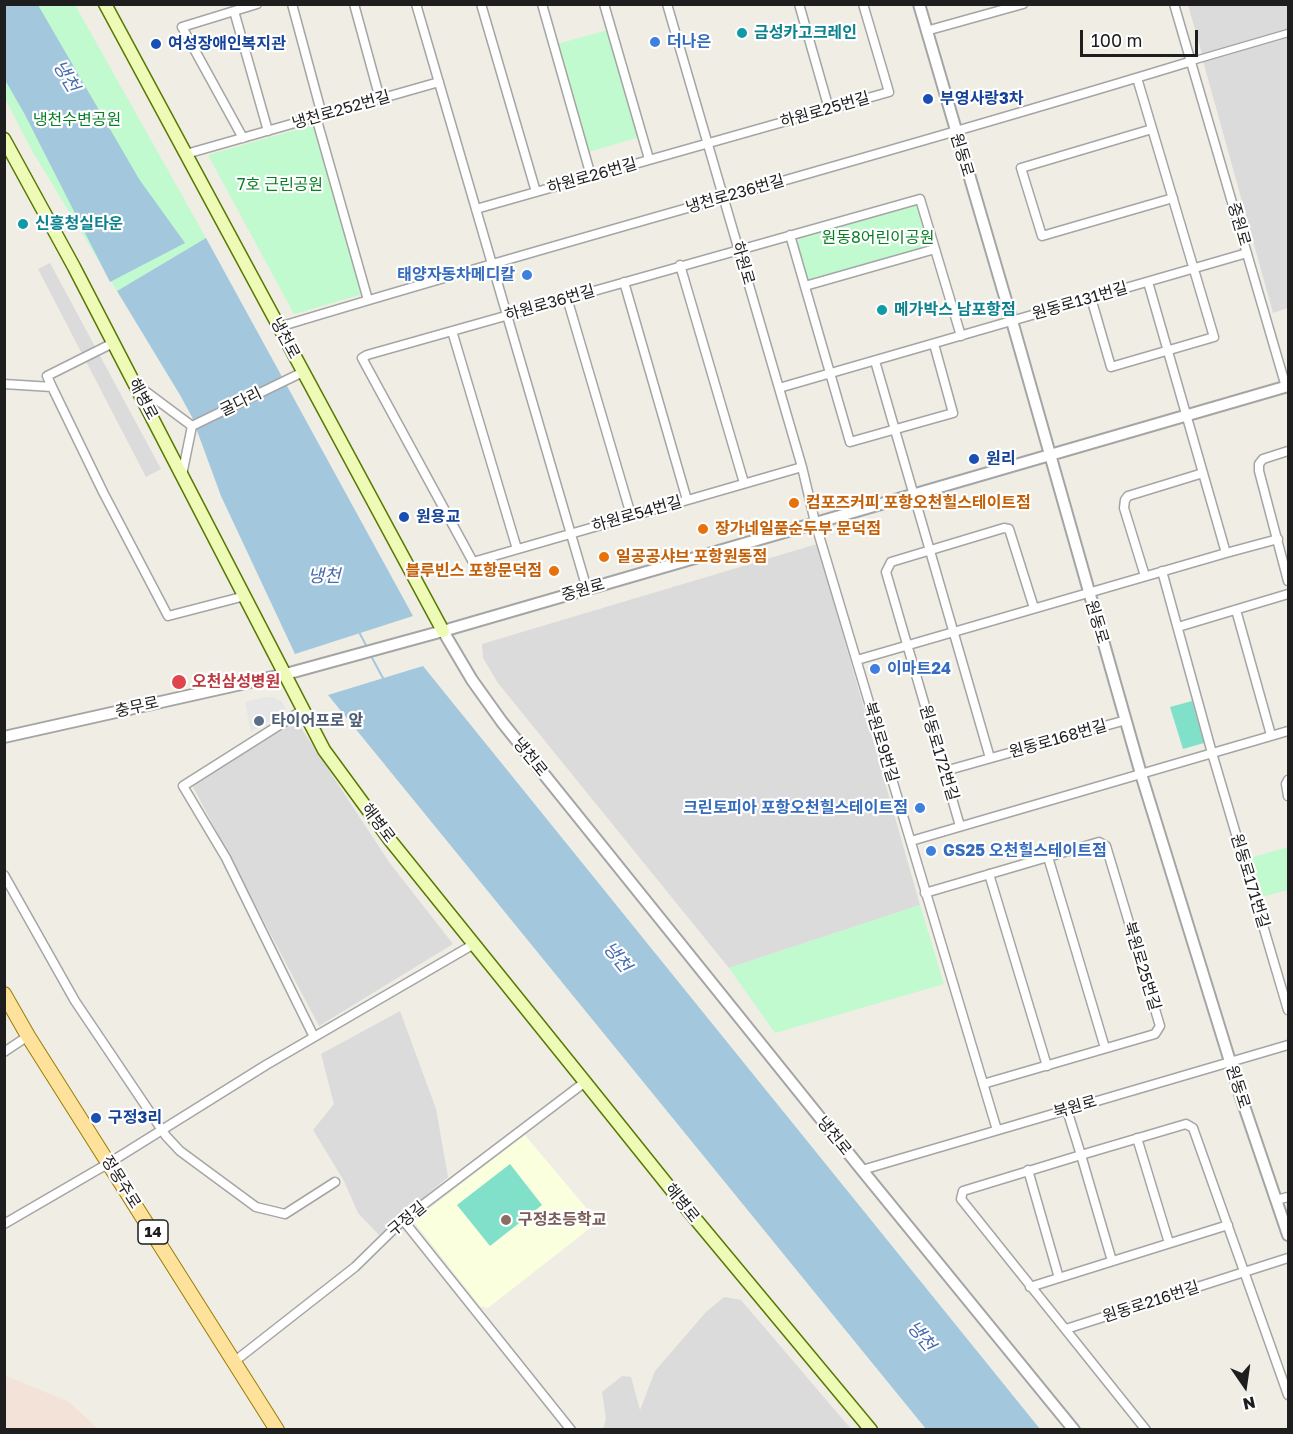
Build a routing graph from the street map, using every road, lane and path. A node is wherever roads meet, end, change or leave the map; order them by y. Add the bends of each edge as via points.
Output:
1 (105, 4) edge
2 (257, 4) edge
3 (292, 4) edge
4 (354, 4) edge
5 (416, 4) edge
6 (481, 4) edge
7 (542, 4) edge
8 (603, 4) edge
9 (668, 4) edge
10 (799, 4) edge
11 (863, 4) edge
12 (918, 4) edge
13 (1023, 4) edge
14 (1174, 4) edge
15 (234, 11) junction
16 (926, 31) junction
17 (1288, 33) edge
18 (1192, 61) junction
19 (1137, 78) junction
20 (439, 82) junction
21 (380, 99) junction
22 (829, 109) junction
23 (319, 116) junction
24 (1152, 129) junction
25 (268, 131) junction
26 (955, 131) junction
27 (243, 138) junction
28 (708, 142) junction
29 (6, 143) edge
30 (186, 154) junction
31 (649, 159) junction
32 (591, 176) junction
33 (536, 192) junction
34 (723, 197) junction
35 (1173, 198) junction
36 (476, 209) junction
37 (790, 235) junction
38 (739, 249) junction
39 (935, 249) junction
40 (1247, 253) junction
41 (492, 263) junction
42 (681, 266) junction
43 (1194, 268) junction
44 (624, 282) junction
45 (1148, 282) junction
46 (805, 286) junction
47 (567, 298) junction
48 (1091, 298) junction
49 (368, 300) junction
50 (507, 315) junction
51 (1012, 321) junction
52 (279, 327) junction
53 (452, 331) junction
54 (961, 336) junction
55 (113, 343) junction
56 (933, 344) junction
57 (1168, 351) junction
58 (875, 360) junction
59 (303, 372) junction
60 (830, 374) junction
61 (134, 382) junction
62 (4, 384) edge
63 (52, 387) junction
64 (1287, 387) edge
65 (779, 388) junction
66 (1187, 415) junction
67 (193, 425) junction
68 (895, 430) junction
69 (1288, 451) edge
70 (1050, 454) junction
71 (802, 467) junction
72 (1203, 474) junction
73 (182, 475) junction
74 (744, 483) junction
75 (913, 494) junction
76 (687, 500) junction
77 (631, 515) junction
78 (815, 522) junction
79 (570, 532) junction
80 (1278, 539) junction
81 (517, 549) junction
82 (929, 550) junction
83 (1226, 553) junction
84 (473, 562) joint
85 (1162, 571) junction
86 (1145, 576) junction
87 (1288, 581) edge
88 (587, 589) junction
89 (1088, 592) junction
90 (1288, 594) edge
91 (245, 596) junction
92 (1034, 608) junction
93 (1236, 610) junction
94 (1178, 627) junction
95 (443, 631) junction
96 (953, 632) junction
97 (906, 645) junction
98 (857, 660) junction
99 (304, 669) joint
100 (286, 674) junction
101 (303, 710) junction
102 (1126, 720) junction
103 (1288, 730) edge
104 (1271, 735) junction
105 (4, 737) edge
106 (1212, 753) junction
107 (990, 758) junction
108 (945, 771) junction
109 (1141, 774) junction
110 (1288, 780) edge
111 (1288, 796) edge
112 (960, 826) junction
113 (910, 841) junction
114 (1048, 857) junction
115 (990, 874) junction
116 (4, 875) edge
117 (925, 893) junction
118 (474, 945) junction
119 (4, 994) edge
120 (1288, 1010) edge
121 (28, 1036) junction
122 (314, 1037) junction
123 (1288, 1046) edge
124 (1105, 1048) junction
125 (4, 1052) edge
126 (1230, 1062) junction
127 (1047, 1066) junction
128 (585, 1082) junction
129 (983, 1084) junction
130 (1068, 1110) junction
131 (161, 1130) junction
132 (997, 1130) junction
133 (1137, 1138) junction
134 (1081, 1155) junction
135 (108, 1163) junction
136 (862, 1170) junction
137 (1028, 1170) junction
138 (335, 1182) dead end
139 (1288, 1197) edge
140 (1276, 1200) junction
141 (403, 1220) junction
142 (4, 1224) edge
143 (1228, 1225) junction
144 (1288, 1235) edge
145 (1169, 1243) junction
146 (1288, 1258) edge
147 (1112, 1261) junction
148 (1244, 1272) junction
149 (1059, 1278) junction
150 (1030, 1287) junction
151 (1066, 1329) junction
152 (235, 1361) junction
153 (1288, 1395) edge
154 (277, 1430) edge
155 (571, 1430) edge
156 (871, 1430) edge
157 (1074, 1430) edge
158 (1146, 1430) edge

1 - 30 main road, 냉천로
2 - 15 street
3 - 23 street
4 - 21 street
5 - 20 street
6 - 33 street
7 - 32 street
8 - 31 street
9 - 28 street, 하원로
10 - 22 street
11 - 22 street, 하원로25번길 via 889,92
12 - 16 street, 원동로
13 - 16 street
14 - 18 street, 중원로
15 - 25 street
15 - 27 street via 182,27
16 - 26 street, 원동로
17 - 18 street
18 - 19 street, 냉천로236번길
18 - 40 street, 중원로
19 - 24 street
19 - 26 street, 냉천로236번길
20 - 21 street, 냉천로252번길
20 - 36 street
21 - 23 street, 냉천로252번길
22 - 28 street, 하원로25번길
23 - 25 street, 냉천로252번길
23 - 49 street
24 - 35 street
24 - 35 street via 1022,168 1042,236
25 - 27 street, 냉천로252번길
26 - 34 street, 냉천로236번길
26 - 51 street, 원동로
27 - 30 street, 냉천로252번길
28 - 31 street, 하원로26번길
28 - 34 street, 하원로
29 - 55 main road, 해병로
30 - 52 main road, 냉천로
31 - 32 street, 하원로26번길
32 - 33 street, 하원로26번길
33 - 36 street, 하원로26번길
34 - 38 street, 하원로
34 - 41 street, 냉천로236번길
35 - 43 street
36 - 41 street
37 - 38 street, 하원로36번길
37 - 39 street, 하원로36번길 via 920,199
37 - 46 street
38 - 42 street, 하원로36번길
38 - 65 street, 하원로
39 - 46 street
39 - 54 street
40 - 43 street, 원동로131번길
40 - 64 street, 중원로
41 - 49 street, 냉천로236번길
41 - 50 street
42 - 44 street, 하원로36번길
42 - 74 street
43 - 45 street, 원동로131번길
43 - 57 street via 1214,338
44 - 47 street, 하원로36번길
44 - 76 street
45 - 48 street, 원동로131번길
45 - 57 street, 원동로131번길
46 - 60 street
47 - 50 street, 하원로36번길
47 - 77 street
48 - 51 street, 원동로131번길
48 - 57 street via 1111,367
49 - 52 street, 냉천로236번길
50 - 53 street, 하원로36번길
50 - 79 street
51 - 54 street, 원동로131번길
51 - 70 street, 원동로
52 - 59 main road, 냉천로
53 - 81 street
53 - 84 street, 하원로36번길 via 362,358
54 - 56 street, 원동로131번길
55 - 61 main road, 해병로
55 - 63 street via 46,376
56 - 58 street, 원동로131번길
56 - 68 street via 953,413
57 - 66 street
58 - 60 street, 원동로131번길
58 - 68 street
59 - 67 street, 굴다리
59 - 95 main road, 냉천로
60 - 65 street, 원동로131번길
60 - 68 street via 850,442
61 - 67 street
61 - 73 main road, 해병로
62 - 63 street
63 - 91 street via 168,616
64 - 66 street, 중원로
65 - 71 street, 하원로
66 - 70 street, 중원로
66 - 72 street
67 - 73 street
68 - 75 street
69 - 80 street via 1259,464
70 - 75 street, 중원로
70 - 89 street, 원동로
71 - 74 street, 하원로54번길
71 - 78 street, 하원로
72 - 83 street
72 - 86 street via 1125,500
73 - 91 main road, 해병로
74 - 76 street, 하원로54번길
75 - 78 street, 중원로
75 - 82 street, 원동로168번길
76 - 77 street, 하원로54번길
77 - 79 street, 하원로54번길
78 - 88 street, 중원로
78 - 98 street, 북원로9번길
79 - 81 street, 하원로54번길
79 - 88 street
80 - 83 street
80 - 87 street
81 - 84 street, 하원로54번길
82 - 92 street via 1009,529
82 - 96 street, 원동로168번길
82 - 97 street, 원동로172번길 via 887,566
83 - 85 street
85 - 86 street
85 - 94 street, 원동로171번길
86 - 89 street
88 - 95 street, 중원로
89 - 92 street
89 - 102 street, 원동로
90 - 93 street
91 - 100 main road, 해병로
92 - 96 street
93 - 94 street
93 - 104 street
94 - 106 street, 원동로171번길
95 - 99 street, 중원로
95 - 136 street, 냉천로 via 492,708
96 - 97 street
96 - 107 street, 원동로168번길
97 - 98 street
97 - 108 street, 원동로172번길
98 - 113 street, 북원로9번길
99 - 100 street, 충무로
100 - 101 main road, 해병로
100 - 105 street, 충무로
101 - 118 main road, 해병로 via 324,750
101 - 122 street via 183,786 226,858
102 - 107 street, 원동로168번길
102 - 109 street, 원동로
103 - 104 street
104 - 106 street
106 - 109 street
106 - 120 street, 원동로171번길
107 - 108 street, 원동로168번길
108 - 112 street, 원동로172번길
109 - 112 street
109 - 126 street, 원동로
110 - 111 street
112 - 113 street
113 - 117 street, 북원로9번길
114 - 115 street
114 - 124 street
114 - 124 street, 북원로25번길 via 1099,842 1106,846 1160,1026 1155,1034
115 - 117 street
115 - 127 street
116 - 131 street via 75,1001
117 - 129 street, 북원로9번길
118 - 122 street
118 - 128 main road, 해병로
119 - 121 main road, 정몽주로 / 14
121 - 125 street
121 - 135 main road, 정몽주로 / 14
122 - 131 street
123 - 126 street, 북원로
124 - 127 street, 북원로25번길
126 - 130 street, 북원로
126 - 140 street, 원동로
127 - 129 street, 북원로25번길
128 - 141 street, 구정길
128 - 156 main road, 해병로
129 - 132 street, 북원로9번길
130 - 132 street, 북원로
130 - 134 street
131 - 135 street
131 - 138 street via 180,1151 256,1207 285,1214
132 - 136 street, 북원로
133 - 134 street
133 - 143 street via 1186,1124 1193,1128
133 - 145 street
134 - 137 street
134 - 147 street
135 - 142 street
135 - 152 main road, 정몽주로 / 14
136 - 157 street, 냉천로
137 - 149 street
137 - 150 street via 963,1191 961,1200
139 - 140 street
140 - 144 street, 원동로
141 - 152 street, 구정길 via 355,1267
141 - 155 street
143 - 145 street
143 - 148 street
145 - 147 street
146 - 148 street, 원동로216번길
147 - 149 street
148 - 151 street, 원동로216번길
148 - 153 street
149 - 150 street
150 - 151 street
151 - 158 street
152 - 154 main road, 정몽주로 / 14

